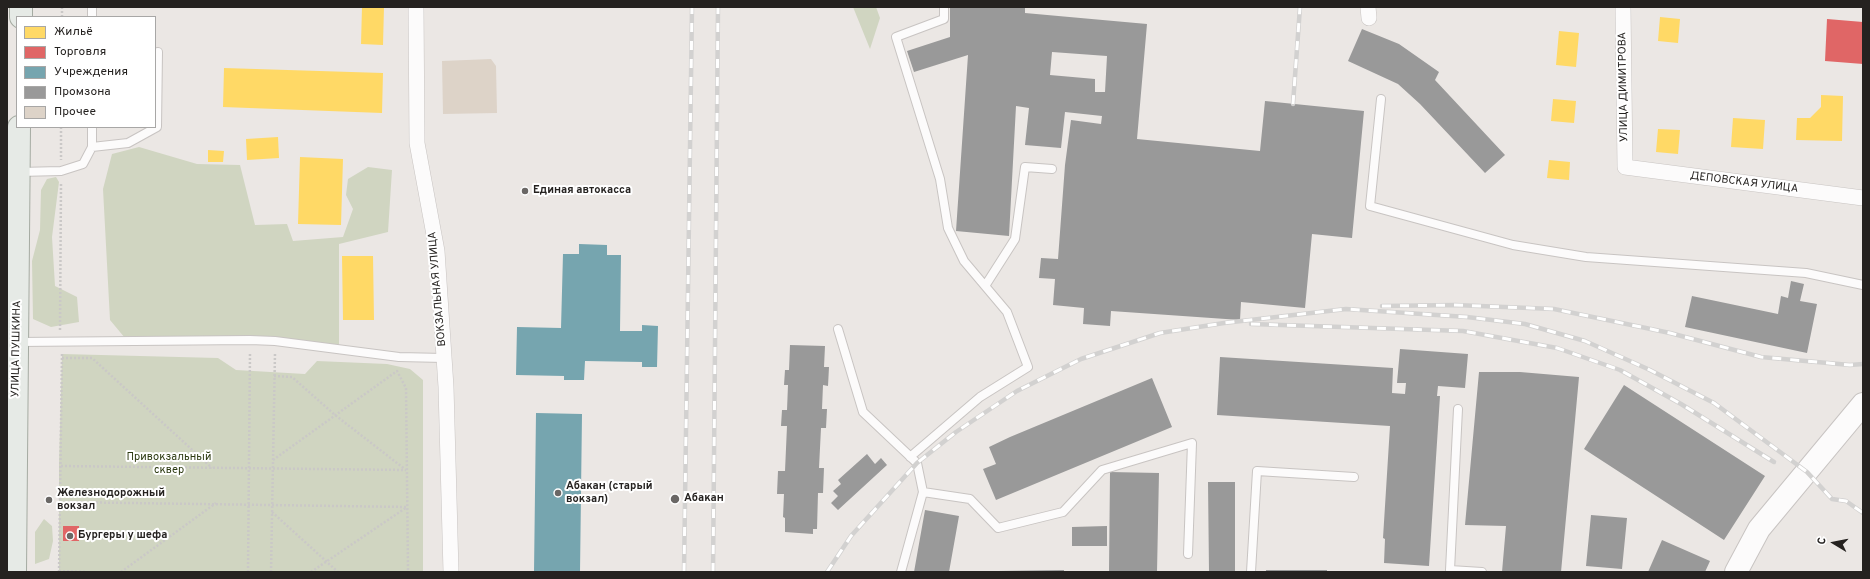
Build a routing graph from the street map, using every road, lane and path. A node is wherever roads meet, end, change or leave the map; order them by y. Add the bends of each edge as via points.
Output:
1 (416, 7) edge
2 (944, 7) edge
3 (1623, 7) edge
4 (158, 52) dead end
5 (1381, 99) dead end
6 (19, 128) edge
7 (60, 128) edge
8 (92, 128) edge
9 (155, 128) edge
10 (156, 128) edge
11 (92, 147) junction
12 (1625, 167) joint
13 (1052, 169) dead end
14 (61, 171) junction
15 (12, 172) edge
16 (1863, 198) edge
17 (1863, 284) edge
18 (985, 286) junction
19 (12, 319) edge
20 (838, 329) dead end
21 (250, 340) junction
22 (275, 341) junction
23 (18, 342) junction
24 (61, 343) junction
25 (62, 358) junction
26 (444, 358) junction
27 (274, 376) junction
28 (1863, 405) edge
29 (1458, 409) dead end
30 (335, 415) junction
31 (910, 457) junction
32 (273, 460) junction
33 (61, 466) junction
34 (212, 468) junction
35 (249, 468) junction
36 (273, 469) junction
37 (406, 470) junction
38 (1354, 477) dead end
39 (923, 492) junction
40 (60, 502) junction
41 (216, 503) junction
42 (248, 505) junction
43 (272, 506) junction
44 (407, 507) junction
45 (272, 512) junction
46 (11, 545) edge
47 (1188, 554) dead end
48 (326, 561) junction
49 (15, 572) edge
50 (59, 572) edge
51 (87, 572) edge
52 (121, 572) edge
53 (248, 572) edge
54 (271, 572) edge
55 (310, 572) edge
56 (338, 572) edge
57 (408, 572) edge
58 (451, 572) edge
59 (901, 572) edge
60 (1252, 572) edge
61 (1482, 572) edge
62 (1736, 572) edge

1 - 26 street, ВОКЗАЛЬНАЯ УЛИЦА via 417,143 437,251
2 - 18 lane via 944,19 896,37 940,179 948,228 964,261
3 - 12 street, УЛИЦА ДИМИТРОВА
4 - 10 lane
5 - 17 lane via 1370,206 1513,245 1586,257 1806,274
6 - 15 main road, УЛИЦА ПУШКИНА
7 - 14 path
8 - 11 lane
9 - 11 lane via 128,143
11 - 14 lane via 83,164
12 - 16 street, ДЕПОВСКАЯ УЛИЦА
13 - 18 lane via 1025,167 1015,239
14 - 15 lane
14 - 24 path
15 - 19 main road, УЛИЦА ПУШКИНА
18 - 31 lane via 1007,312 1028,367 980,397
19 - 23 main road, УЛИЦА ПУШКИНА
20 - 31 lane via 863,412
21 - 22 lane
21 - 24 lane
21 - 35 path
22 - 26 lane via 399,357
22 - 27 path
23 - 24 lane
23 - 46 main road, УЛИЦА ПУШКИНА
24 - 25 path
25 - 33 path
25 - 34 path via 92,358
26 - 58 street, ВОКЗАЛЬНАЯ УЛИЦА
27 - 30 path via 292,377
27 - 32 path
28 - 62 street via 1759,529
29 - 61 lane via 1450,570
30 - 32 path
30 - 37 path
30 - 37 path via 397,371 406,388
31 - 39 lane via 917,463
32 - 36 path
33 - 34 path
33 - 40 path
34 - 35 path
35 - 36 path
35 - 42 path
36 - 37 path
36 - 43 path
37 - 44 path
38 - 60 lane via 1256,471
39 - 47 lane via 970,499 998,528 1063,512 1102,470 1192,443
39 - 59 lane
40 - 41 path
40 - 50 path
41 - 42 path
41 - 52 path
42 - 43 path
42 - 53 path
43 - 44 path
43 - 45 path
44 - 48 path
44 - 57 path
45 - 48 path
45 - 54 path
46 - 49 main road, УЛИЦА ПУШКИНА
48 - 55 path
48 - 56 path
50 - 51 path

